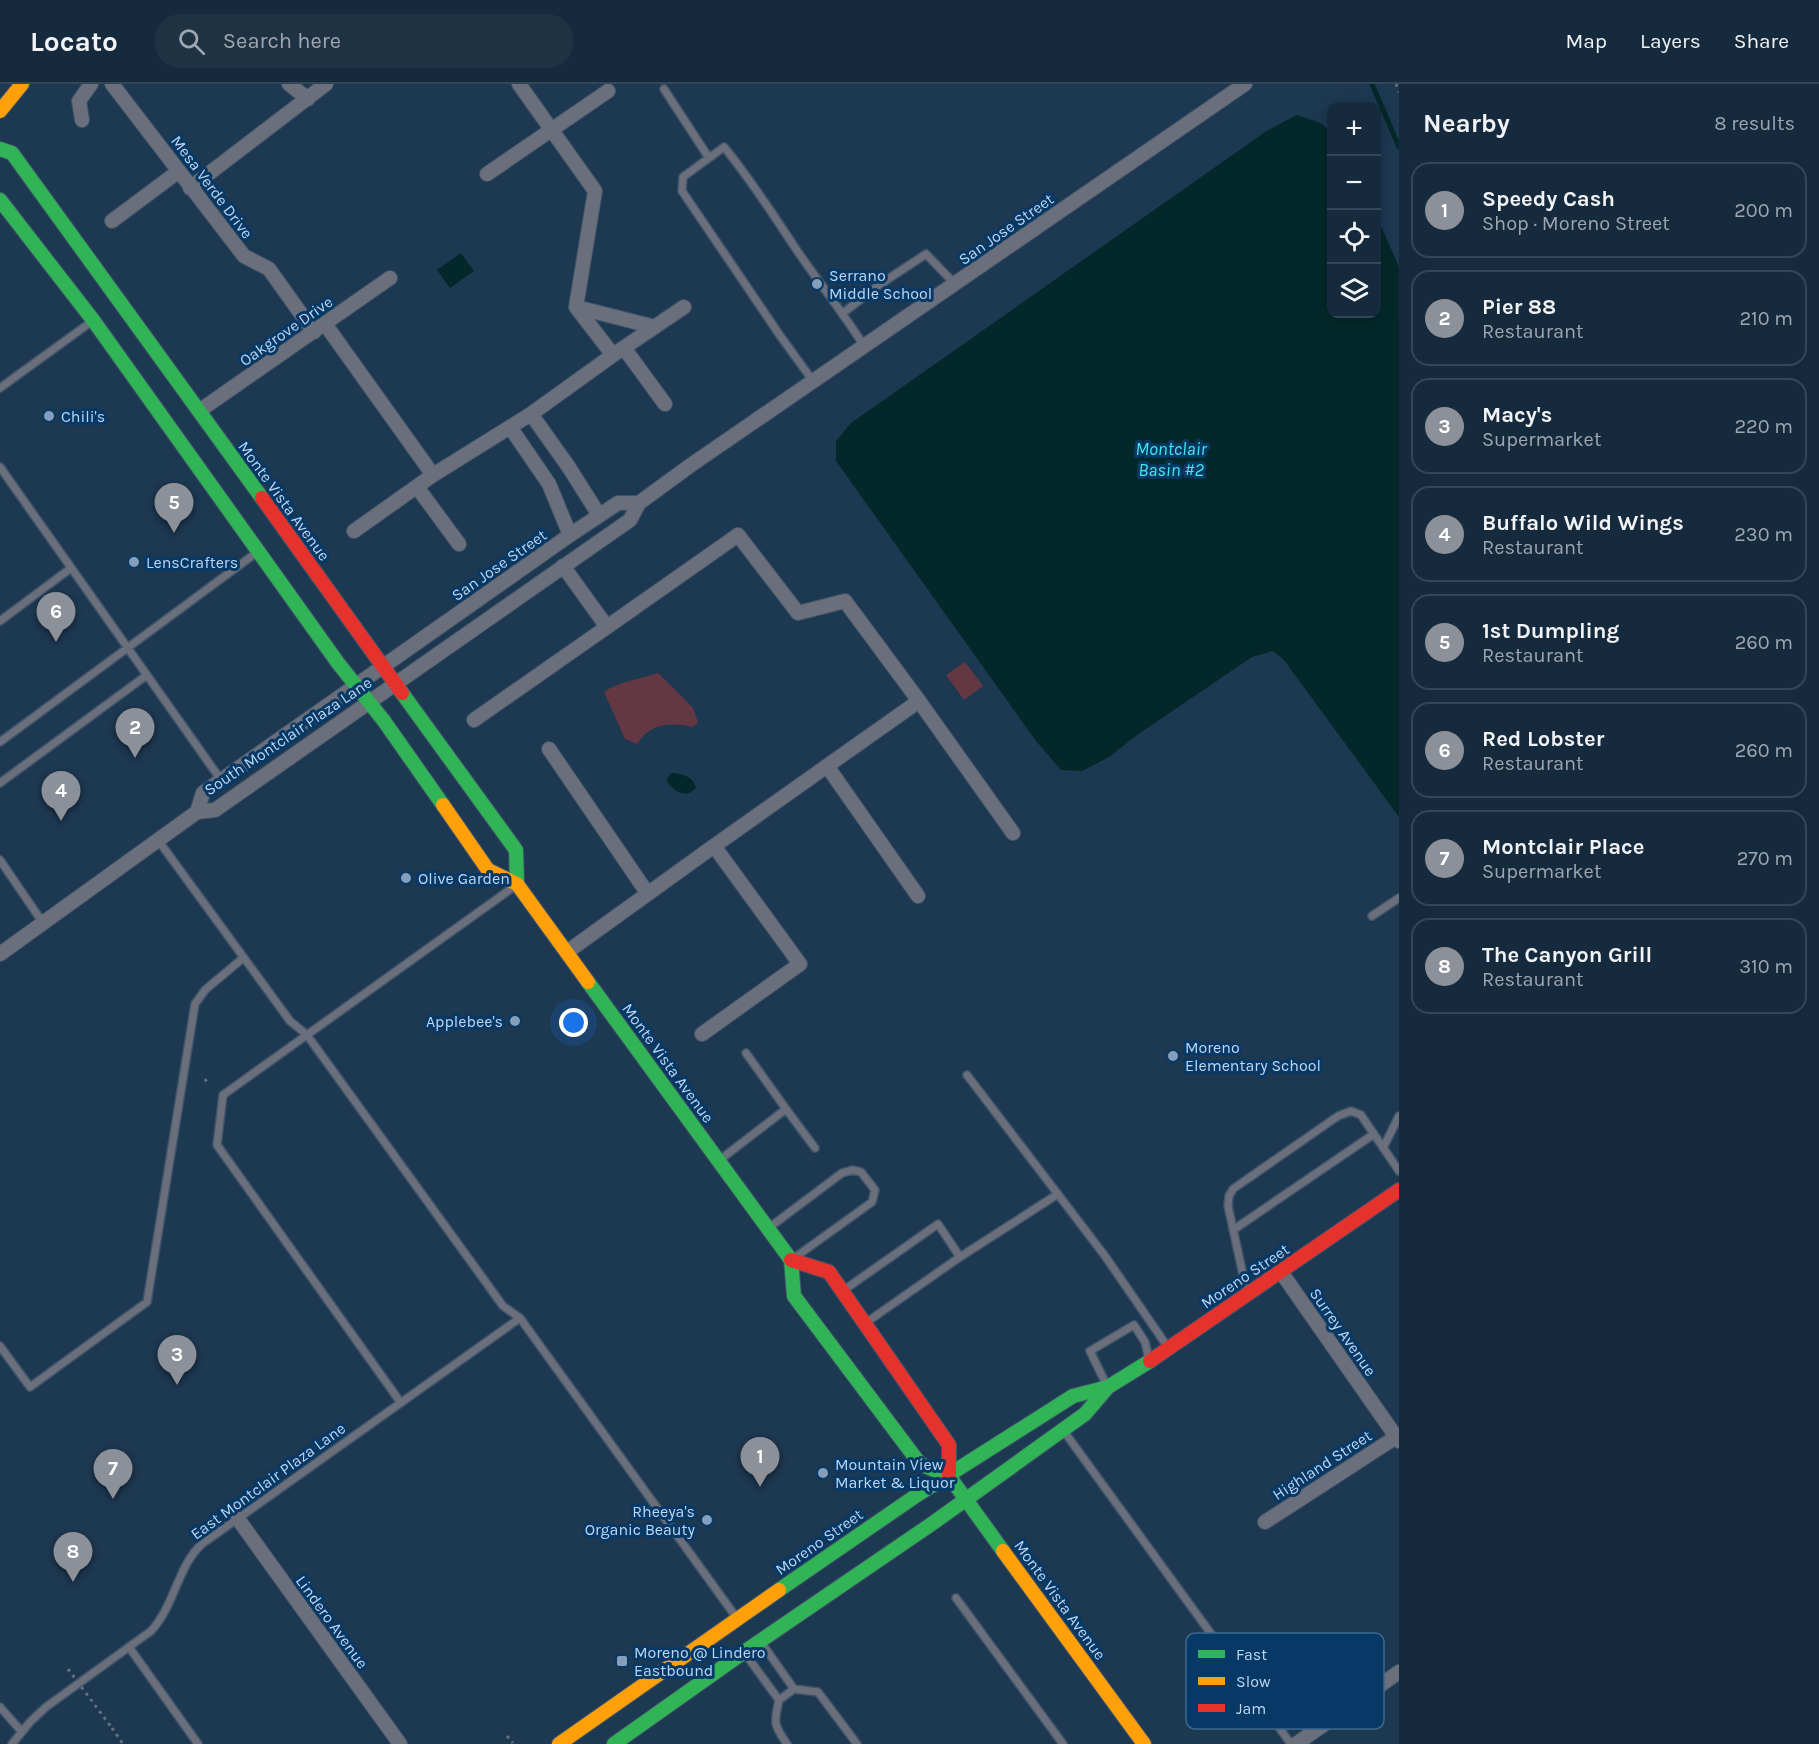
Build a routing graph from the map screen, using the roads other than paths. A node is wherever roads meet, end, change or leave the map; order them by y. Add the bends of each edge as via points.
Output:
1 (22, 84) edge
2 (91, 84) edge
3 (112, 84) edge
4 (289, 84) edge
5 (326, 84) edge
6 (519, 84) edge
7 (1245, 84) edge
8 (664, 89) dead end
9 (608, 91) dead end
10 (308, 99) junction
11 (0, 111) edge
12 (82, 120) dead end
13 (550, 130) junction
14 (0, 149) edge
15 (709, 158) junction
16 (179, 171) junction
17 (487, 174) dead end
18 (190, 188) junction
19 (0, 200) edge
20 (112, 221) dead end
21 (390, 278) dead end
22 (955, 284) junction
23 (576, 306) junction
24 (684, 307) dead end
25 (843, 313) junction
26 (93, 320) junction
27 (655, 327) junction
28 (319, 328) junction
29 (864, 346) junction
30 (619, 352) junction
31 (813, 381) junction
32 (0, 388) edge
33 (665, 404) dead end
34 (200, 411) junction
35 (531, 414) junction
36 (510, 427) junction
37 (0, 467) edge
38 (433, 475) junction
39 (417, 487) junction
40 (639, 503) junction
41 (599, 515) junction
42 (354, 531) dead end
43 (570, 535) junction
44 (459, 544) dead end
45 (258, 552) junction
46 (563, 566) junction
47 (71, 568) junction
48 (0, 621) edge
49 (607, 627) junction
50 (128, 648) junction
51 (383, 666) junction
52 (147, 675) junction
53 (395, 683) junction
54 (356, 685) junction
55 (919, 701) junction
56 (368, 702) junction
57 (474, 720) dead end
58 (0, 742) edge
59 (549, 749) dead end
60 (827, 766) junction
61 (221, 780) junction
62 (0, 783) edge
63 (197, 812) junction
64 (1013, 834) dead end
65 (158, 840) junction
66 (714, 846) junction
67 (0, 860) edge
68 (517, 884) junction
69 (648, 894) junction
70 (918, 896) dead end
71 (1399, 898) edge
72 (1372, 916) dead end
73 (43, 923) junction
74 (567, 952) junction
75 (0, 954) edge
76 (243, 957) junction
77 (702, 1034) dead end
78 (307, 1035) junction
79 (746, 1053) dead end
80 (967, 1075) dead end
81 (786, 1109) junction
82 (1399, 1116) edge
83 (1374, 1134) junction
84 (1383, 1148) junction
85 (815, 1149) dead end
86 (719, 1161) junction
87 (1399, 1171) edge
88 (1399, 1190) edge
89 (1058, 1194) junction
90 (768, 1228) junction
91 (1233, 1230) junction
92 (960, 1257) junction
93 (791, 1260) junction
94 (1281, 1272) junction
95 (842, 1292) junction
96 (1247, 1294) junction
97 (520, 1318) junction
98 (864, 1323) junction
99 (0, 1346) edge
100 (1168, 1348) junction
101 (1150, 1361) junction
102 (1108, 1387) junction
103 (401, 1403) junction
104 (1063, 1430) junction
105 (1397, 1439) edge
106 (949, 1476) junction
107 (965, 1498) junction
108 (238, 1519) junction
109 (1265, 1522) dead end
110 (956, 1598) dead end
111 (737, 1619) junction
112 (1210, 1633) edge
113 (760, 1641) junction
114 (129, 1647) junction
115 (744, 1652) junction
116 (1399, 1672) edge
117 (1384, 1682) edge
118 (794, 1689) junction
119 (779, 1700) junction
120 (0, 1707) edge
121 (1280, 1729) edge
122 (1317, 1729) edge
123 (22, 1732) junction
124 (12, 1744) edge
125 (198, 1744) edge
126 (400, 1744) edge
127 (559, 1744) edge
128 (614, 1744) edge
129 (787, 1744) edge
130 (857, 1744) edge
131 (1064, 1744) edge
132 (1144, 1744) edge
133 (1291, 1744) edge
134 (1296, 1744) edge

1 - 11 main road
2 - 12 street via 80,101
3 - 16 street, Mesa Verde Drive
4 - 10 street
5 - 10 street
6 - 13 street
7 - 22 street, San Jose Street
8 - 15 lane
9 - 13 street
10 - 18 street
13 - 17 street
13 - 23 street via 595,191
14 - 34 main road, Monte Vista Avenue via 12,153
15 - 25 lane via 724,147
15 - 31 lane via 682,177 682,191
16 - 18 street, Mesa Verde Drive
16 - 20 street
18 - 28 street, Mesa Verde Drive via 244,256 269,269
19 - 26 main road, Monte Vista Avenue
21 - 28 street, Oakgrove Drive
22 - 25 lane via 926,254
22 - 29 street, San Jose Street
23 - 27 street
23 - 30 street
24 - 27 street
25 - 29 lane
26 - 32 lane
26 - 45 main road, Monte Vista Avenue
27 - 30 street
28 - 34 street, Oakgrove Drive
28 - 38 street, Mesa Verde Drive
29 - 31 street, San Jose Street
30 - 33 street
30 - 35 street
31 - 40 street, San Jose Street
34 - 51 main road, Monte Vista Avenue
35 - 36 street
35 - 41 street
36 - 38 street
36 - 43 street via 549,484
37 - 47 lane
38 - 39 street
39 - 42 street
39 - 44 street
40 - 41 street, San Jose Street via 618,503
40 - 46 street, San Jose Street via 630,520
41 - 43 street, San Jose Street
43 - 51 street, San Jose Street
45 - 50 lane
45 - 54 main road, Monte Vista Avenue
46 - 49 street
46 - 53 street, San Jose Street
47 - 48 lane
47 - 50 lane
49 - 55 street via 738,535 798,612 845,601
49 - 57 street
50 - 52 lane
50 - 58 lane
51 - 53 main road, Monte Vista Avenue
51 - 54 street, South Montclair Plaza Lane
52 - 61 lane
52 - 62 lane
53 - 56 street, South Montclair Plaza Lane
53 - 68 main road, Monte Vista Avenue via 516,850
54 - 56 main road, Monte Vista Avenue
54 - 61 street, South Montclair Plaza Lane
55 - 60 street
55 - 64 street
56 - 63 street, South Montclair Plaza Lane via 214,810
56 - 68 main road, Monte Vista Avenue via 488,870
59 - 69 street
60 - 66 street
60 - 70 street
61 - 63 street, South Montclair Plaza Lane via 203,793
63 - 65 street, South Montclair Plaza Lane
65 - 73 street, South Montclair Plaza Lane
65 - 76 lane
66 - 69 street
66 - 77 street via 800,964
67 - 73 lane
68 - 74 main road, Monte Vista Avenue
68 - 78 lane
69 - 74 street
71 - 72 lane
73 - 75 street, South Montclair Plaza Lane
74 - 86 main road, Monte Vista Avenue
76 - 78 lane via 290,1022
76 - 99 lane via 205,990 195,1004 147,1302 30,1387
78 - 97 lane via 503,1306
78 - 103 lane via 223,1095 217,1145
79 - 81 lane
80 - 89 lane
81 - 85 lane
81 - 86 lane
82 - 84 lane
83 - 84 lane
83 - 91 lane
83 - 91 lane via 1361,1115 1351,1111 1338,1116 1233,1189 1228,1206
84 - 87 lane
86 - 90 main road, Monte Vista Avenue
88 - 94 main road, Moreno Street
89 - 92 lane
89 - 100 lane via 1106,1256
90 - 93 main road, Monte Vista Avenue
90 - 93 lane via 842,1173 861,1172 875,1190 872,1202
91 - 96 lane
92 - 95 lane via 938,1224
92 - 98 lane
93 - 95 main road via 829,1272
93 - 106 main road via 794,1296 800,1305 920,1464
94 - 96 main road, Moreno Street
94 - 105 street, Surrey Avenue
95 - 98 main road
96 - 100 main road, Moreno Street
97 - 103 lane, East Montclair Plaza Lane
97 - 111 lane
98 - 106 main road via 949,1445
100 - 101 main road, Moreno Street
101 - 102 main road, Moreno Street
101 - 102 lane via 1145,1342 1134,1325 1090,1351
102 - 104 main road, Moreno Street via 1085,1414
102 - 106 main road, Moreno Street via 1073,1396
103 - 108 lane, East Montclair Plaza Lane
104 - 107 main road, Moreno Street
104 - 112 lane
105 - 109 street, Highland Street
106 - 107 main road, Monte Vista Avenue
106 - 111 main road, Moreno Street
107 - 113 main road, Moreno Street
107 - 132 main road, Monte Vista Avenue
108 - 114 lane, East Montclair Plaza Lane via 193,1552 159,1623
108 - 126 street, Lindero Avenue
110 - 131 lane
111 - 127 main road, Moreno Street
113 - 115 main road, Moreno Street
113 - 118 lane
114 - 123 lane, East Montclair Plaza Lane via 46,1707
114 - 125 lane
115 - 119 lane
115 - 128 main road, Moreno Street
116 - 117 street
118 - 119 lane
118 - 130 lane via 818,1692
119 - 129 lane via 775,1728
120 - 123 lane
121 - 133 lane
122 - 134 street
123 - 124 lane, East Montclair Plaza Lane

